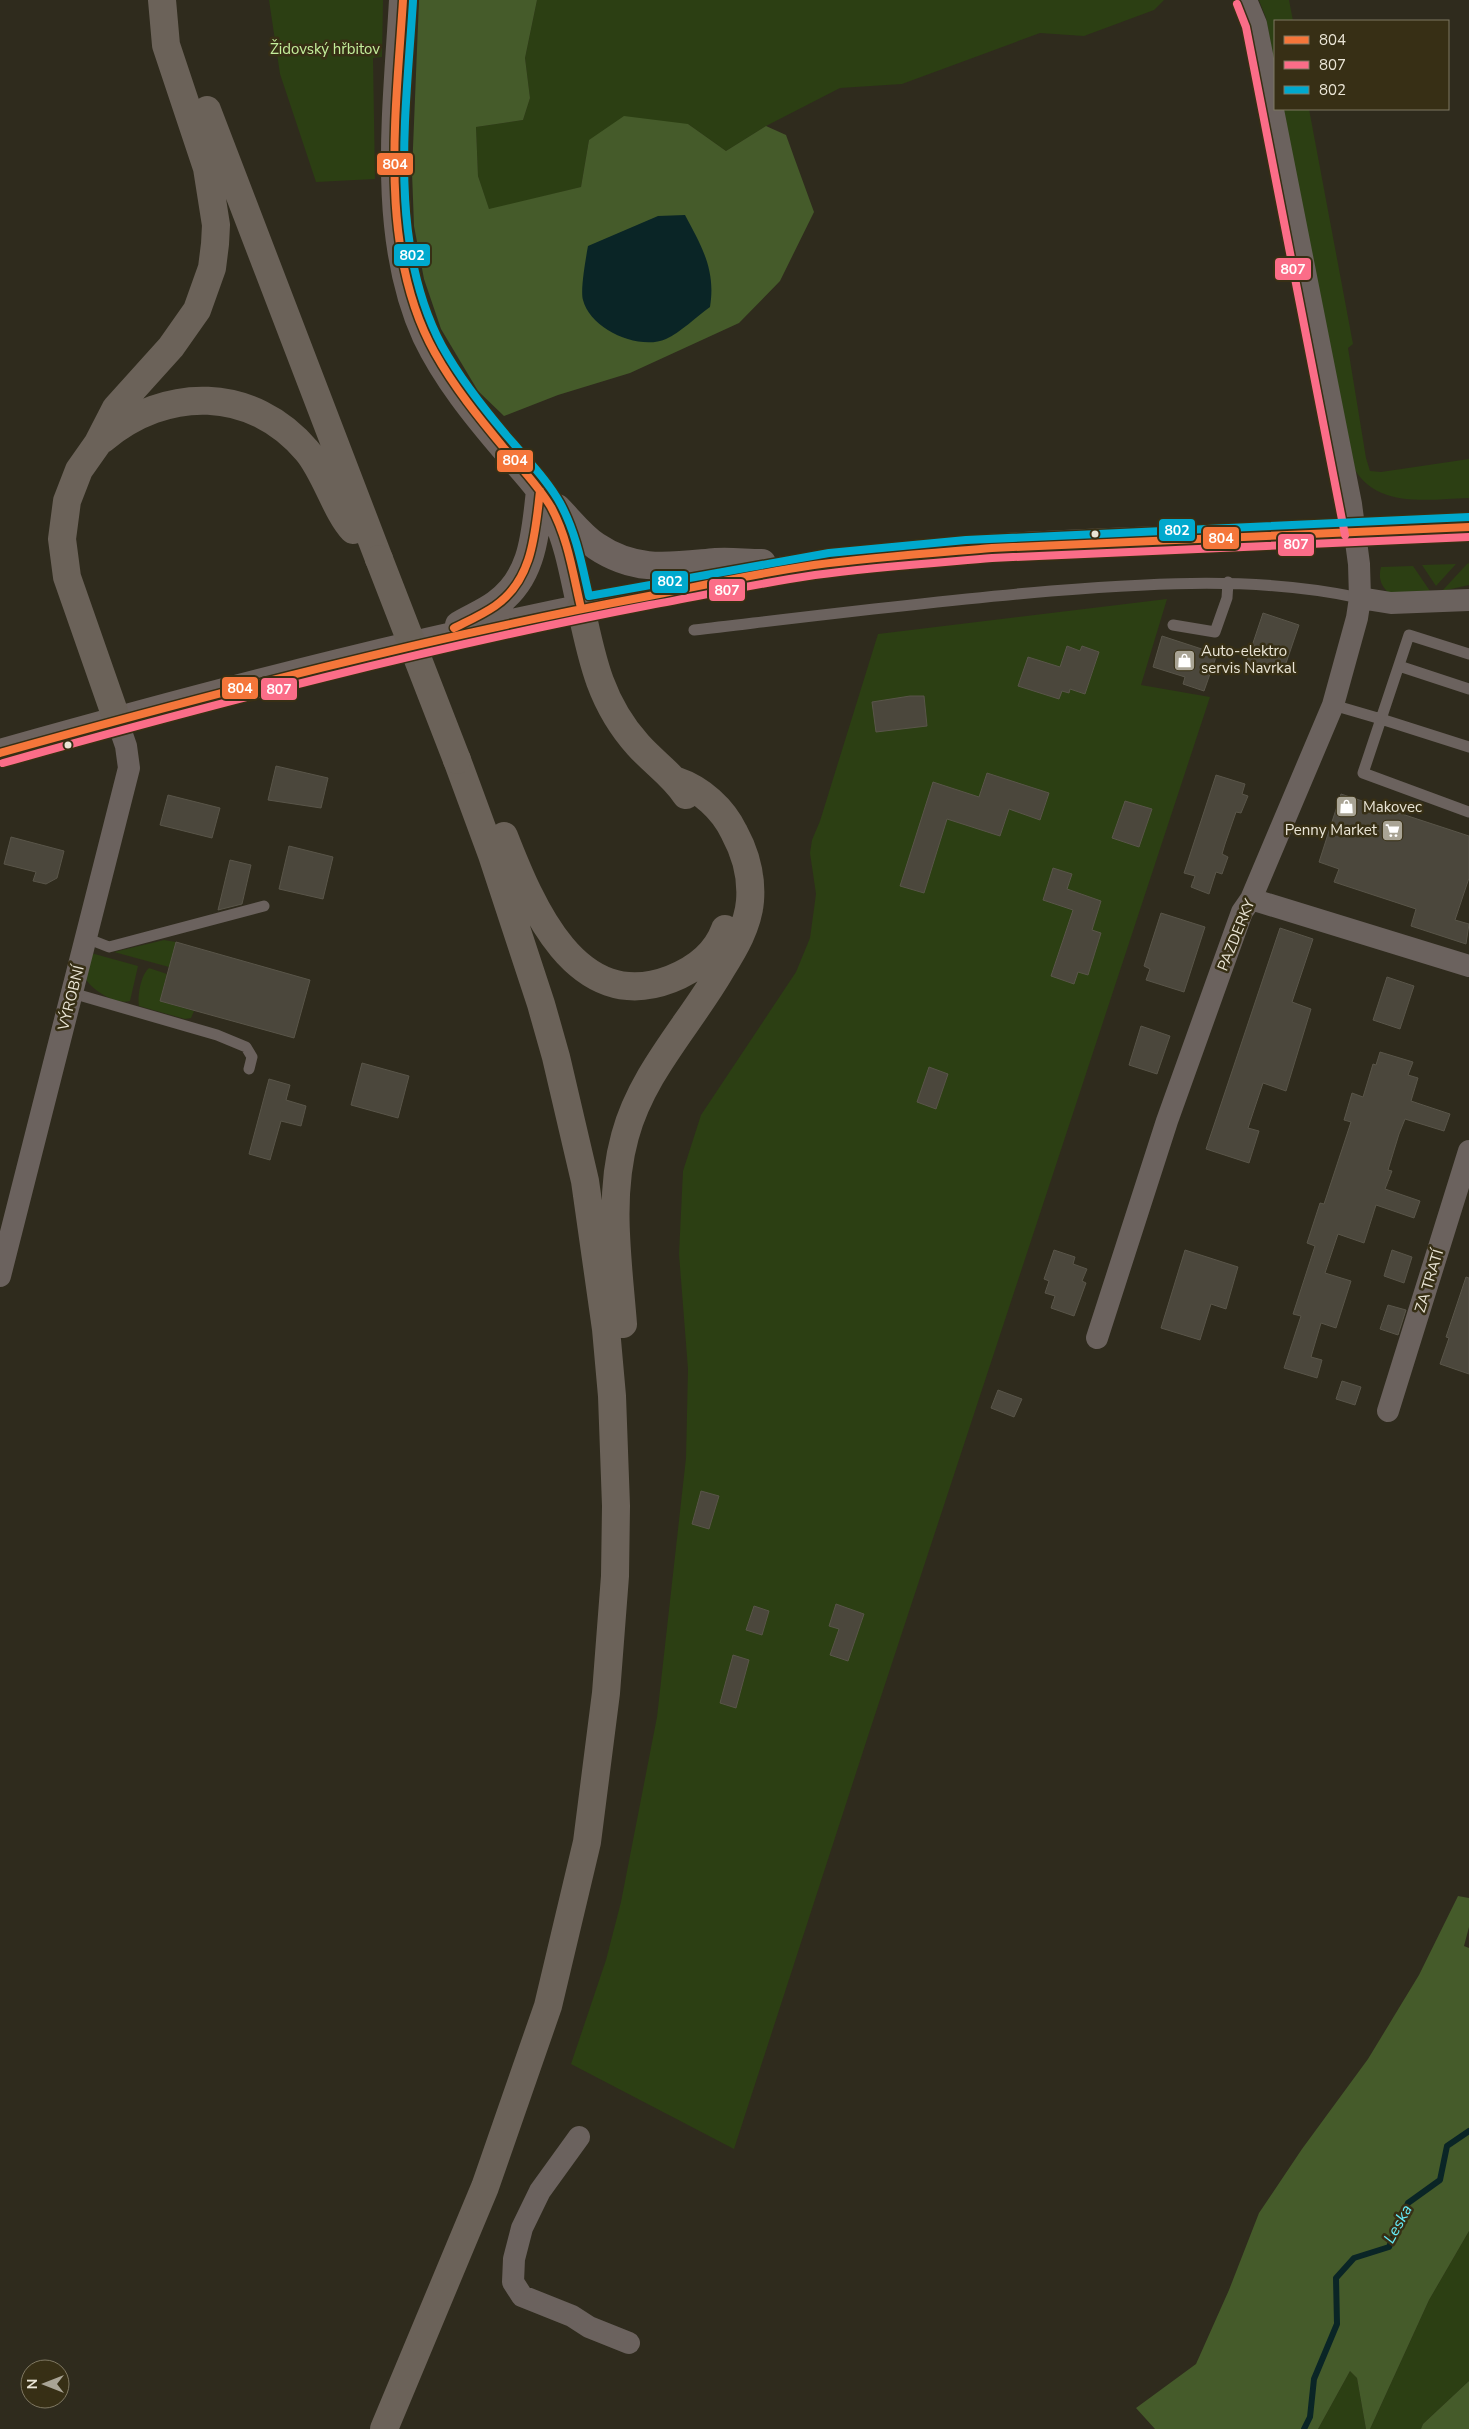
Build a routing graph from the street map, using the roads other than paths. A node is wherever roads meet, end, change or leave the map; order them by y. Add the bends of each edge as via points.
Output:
1 (162, 0) edge
2 (169, 0) edge
3 (403, 0) edge
4 (1246, 0) edge
5 (98, 443) junction
6 (540, 491) junction
7 (1469, 527) edge
8 (1355, 533) junction
9 (379, 557) junction
10 (831, 563) junction
11 (1228, 582) junction
12 (1360, 598) junction
13 (1468, 599) edge
14 (582, 608) junction
15 (1173, 625) dead end
16 (694, 630) dead end
17 (434, 639) junction
18 (1469, 654) edge
19 (1399, 666) junction
20 (1469, 690) edge
21 (1333, 705) junction
22 (1381, 719) junction
23 (117, 720) junction
24 (1469, 747) edge
25 (0, 753) edge
26 (458, 762) junction
27 (677, 781) junction
28 (1469, 812) edge
29 (1251, 899) junction
30 (264, 906) dead end
31 (86, 938) junction
32 (1469, 966) edge
33 (72, 993) junction
34 (249, 1069) dead end
35 (1469, 1151) edge
36 (0, 1276) edge
37 (1097, 1338) dead end
38 (1388, 1411) dead end
39 (616, 1506) junction
40 (578, 2137) dead end
41 (629, 2343) dead end
42 (384, 2429) edge

1 - 5 main road via 166,45 207,168 216,225 212,268 190,322 116,408
2 - 9 main road via 261,256
3 - 6 main road via 396,172 398,228 408,284 426,336 464,401
4 - 8 street, PAZDERKY via 1256,24
5 - 9 main road via 131,419 169,404 211,400 252,409 288,432 308,452 350,527
5 - 23 main road via 72,485 62,539 67,577
6 - 10 main road via 596,545 619,558 642,565
6 - 14 main road via 556,516
6 - 17 main road via 533,546 517,584 495,605
7 - 8 main road
8 - 10 main road via 977,550
8 - 12 street, PAZDERKY
9 - 26 main road, bridge
10 - 14 main road
11 - 12 lane via 1329,591
11 - 15 lane via 1227,598 1215,632
11 - 16 lane via 1027,593
12 - 13 street via 1391,602
12 - 21 street, PAZDERKY
14 - 17 main road
14 - 27 main road via 594,668 607,701 637,744
17 - 23 main road
18 - 19 lane via 1409,635
19 - 20 lane
19 - 22 lane
21 - 22 lane
21 - 29 street, PAZDERKY
22 - 24 lane
22 - 28 lane via 1363,773
23 - 25 main road
23 - 31 street, VÝROBNÍ via 129,768
26 - 27 main road via 483,779 522,883 554,938 582,968 606,980 626,985 659,984 692,970 706,959 723,936 734,906 732,865 723,842 690,803
26 - 39 main road via 541,1004 585,1181 606,1329
27 - 39 main road via 692,786 732,826 747,859 750,902 742,934 646,1083 625,1136 616,1186 615,1216 630,1414
29 - 32 street
29 - 37 street, PAZDERKY via 1242,912 1167,1121
30 - 31 lane via 110,947
31 - 33 street, VÝROBNÍ
33 - 34 lane via 217,1035 246,1047 252,1057
33 - 36 street, VÝROBNÍ
35 - 38 street, ZA TRATÍ
39 - 42 main road via 613,1627 587,1842 548,2006 485,2187
40 - 41 street via 540,2191 522,2228 512,2282 522,2296

